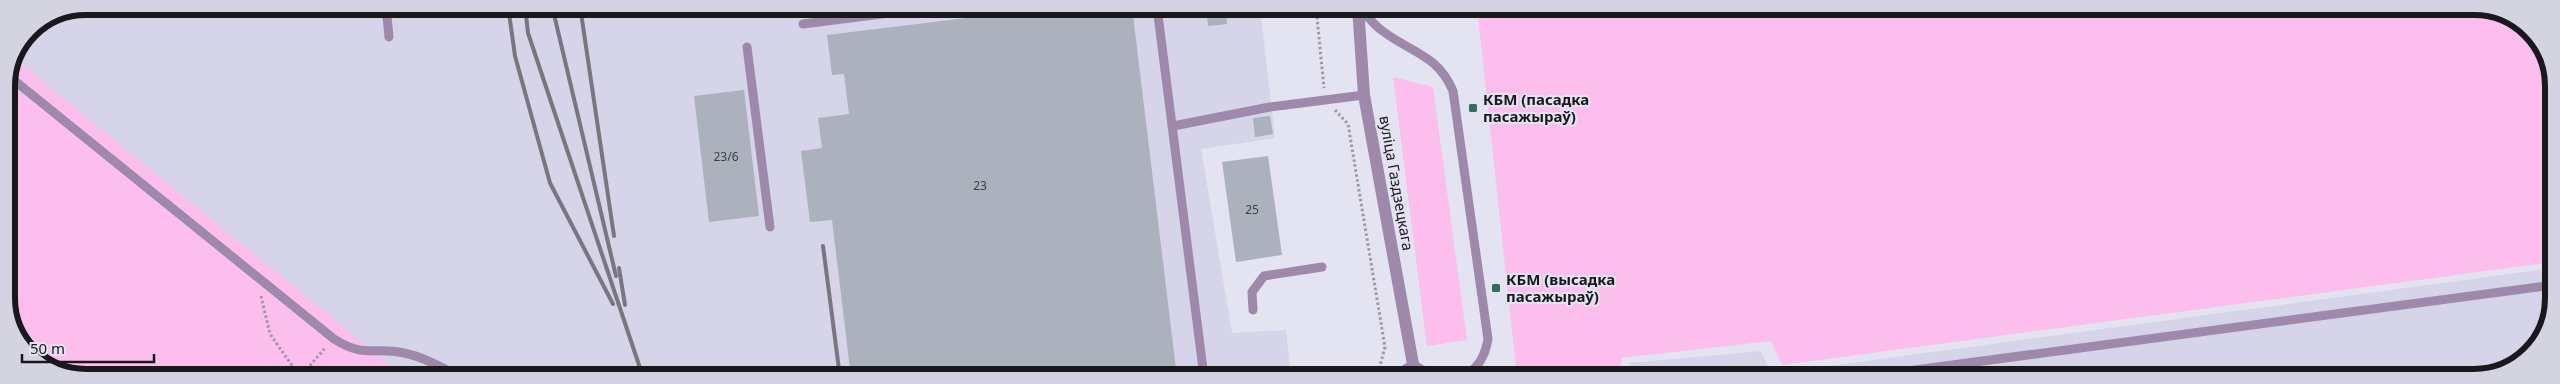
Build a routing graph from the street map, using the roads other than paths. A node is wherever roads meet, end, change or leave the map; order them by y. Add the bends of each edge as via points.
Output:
1 (387, 15) edge
2 (874, 15) edge
3 (1158, 15) edge
4 (1359, 15) edge
5 (1365, 15) edge
6 (803, 24) dead end
7 (389, 37) dead end
8 (747, 47) dead end
9 (15, 81) edge
10 (1364, 95) junction
11 (1173, 126) junction
12 (770, 227) dead end
13 (1322, 267) dead end
14 (2545, 286) edge
15 (1253, 310) dead end
16 (1413, 364) junction
17 (443, 369) edge
18 (1203, 369) edge
19 (1406, 369) edge
20 (1413, 369) edge
21 (1420, 369) edge
22 (1476, 369) edge
23 (1923, 369) edge

1 - 7 lane
2 - 6 lane
3 - 11 lane
4 - 10 street, вуліца Газдзецкага
5 - 22 lane via 1383,32 1433,61 1447,75 1453,90 1488,339 1485,353
8 - 12 lane
9 - 17 lane via 334,340 356,351 392,351 412,355
10 - 11 lane via 1270,107
10 - 16 street, вуліца Газдзецкага
11 - 18 lane
13 - 15 lane via 1264,276 1252,292
14 - 23 lane
16 - 19 lane
16 - 20 lane
16 - 21 lane

